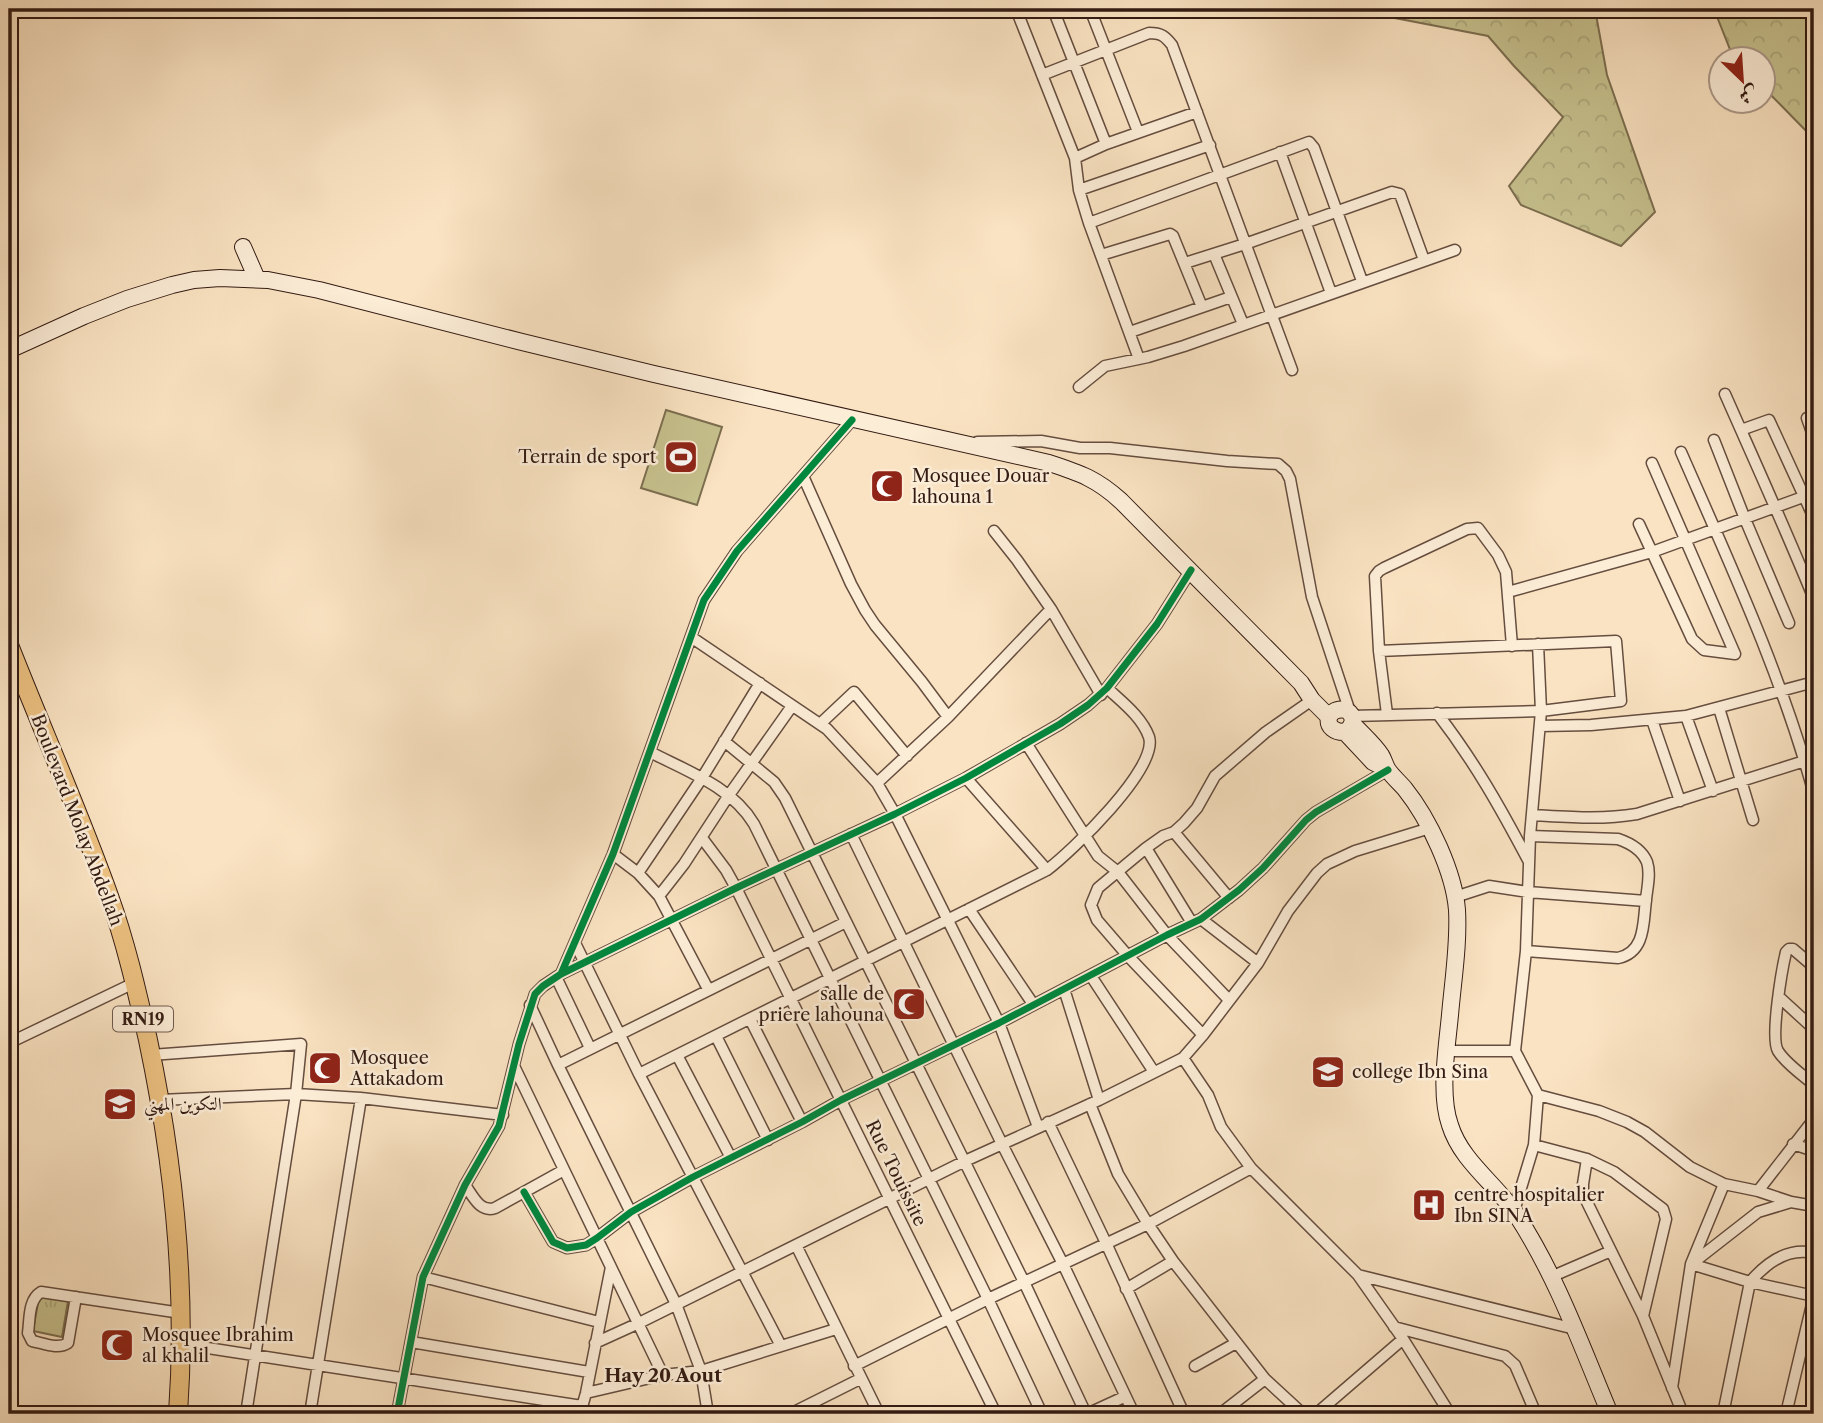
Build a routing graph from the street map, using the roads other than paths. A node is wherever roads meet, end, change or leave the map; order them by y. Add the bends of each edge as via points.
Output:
1 (1016, 9) edge
2 (1053, 9) edge
3 (1090, 9) edge
4 (1106, 50) junction
5 (1074, 63) junction
6 (1042, 75) junction
7 (1197, 112) junction
8 (1138, 132) junction
9 (1106, 144) junction
10 (1210, 145) junction
11 (1280, 152) junction
12 (1075, 158) junction
13 (1220, 175) junction
14 (1079, 190) junction
15 (1337, 211) junction
16 (1307, 222) junction
17 (1089, 223) junction
18 (1245, 244) junction
19 (243, 247) dead end
20 (1455, 250) dead end
21 (1214, 254) junction
22 (1101, 255) junction
23 (1424, 260) junction
24 (1185, 263) junction
25 (257, 279) junction
26 (1362, 281) junction
27 (1331, 293) junction
28 (1231, 297) junction
29 (1202, 307) junction
30 (1271, 315) junction
31 (1242, 324) junction
32 (1130, 332) junction
33 (9, 351) edge
34 (1139, 359) junction
35 (1292, 370) dead end
36 (1079, 387) dead end
37 (1725, 394) dead end
38 (1807, 418) dead end
39 (852, 420) junction
40 (1741, 430) junction
41 (1814, 438) edge
42 (1714, 440) dead end
43 (952, 442) junction
44 (1681, 452) dead end
45 (1652, 463) dead end
46 (803, 476) junction
47 (1810, 495) edge
48 (1777, 507) junction
49 (1814, 517) edge
50 (1745, 519) junction
51 (1639, 524) dead end
52 (1715, 530) junction
53 (994, 531) dead end
54 (1685, 540) junction
55 (1652, 552) junction
56 (1191, 570) junction
57 (1508, 592) junction
58 (1814, 599) edge
59 (1051, 609) junction
60 (1789, 623) dead end
61 (691, 637) junction
62 (1538, 644) junction
63 (9, 645) edge
64 (1512, 646) junction
65 (1379, 651) junction
66 (1814, 682) edge
67 (760, 683) junction
68 (1301, 683) junction
69 (1781, 691) junction
70 (1104, 692) junction
71 (1312, 700) junction
72 (792, 706) junction
73 (1718, 708) junction
74 (1542, 711) junction
75 (1437, 713) junction
76 (1387, 714) junction
77 (1686, 716) junction
78 (948, 717) junction
79 (1344, 718) junction
80 (1652, 720) junction
81 (820, 724) junction
82 (1540, 726) junction
83 (724, 741) junction
84 (1026, 743) junction
85 (650, 752) junction
86 (907, 755) junction
87 (1810, 760) edge
88 (752, 763) junction
89 (1388, 770) junction
90 (702, 778) junction
91 (966, 778) junction
92 (1742, 782) junction
93 (877, 783) junction
94 (1713, 791) junction
95 (1814, 794) edge
96 (729, 795) junction
97 (1680, 801) junction
98 (895, 814) junction
99 (1532, 815) junction
100 (1753, 820) dead end
101 (1430, 828) junction
102 (1174, 832) junction
103 (851, 834) junction
104 (1084, 836) junction
105 (1530, 836) junction
106 (702, 838) junction
107 (1146, 848) junction
108 (812, 853) junction
109 (613, 854) junction
110 (1530, 863) junction
111 (778, 870) junction
112 (1047, 870) junction
113 (1118, 872) junction
114 (638, 873) junction
115 (736, 888) junction
116 (1528, 892) junction
117 (659, 896) junction
118 (1455, 897) junction
119 (1228, 898) junction
120 (1646, 901) junction
121 (969, 909) junction
122 (672, 919) junction
123 (947, 921) junction
124 (1196, 921) junction
125 (846, 922) junction
126 (1167, 935) junction
127 (811, 940) junction
128 (575, 943) junction
129 (904, 943) junction
130 (1526, 951) junction
131 (1128, 956) junction
132 (772, 960) junction
133 (865, 961) junction
134 (585, 962) junction
135 (1258, 962) junction
136 (1814, 967) edge
137 (559, 976) junction
138 (1091, 976) junction
139 (830, 978) junction
140 (134, 983) junction
141 (708, 989) junction
142 (1064, 989) junction
143 (1779, 997) junction
144 (791, 998) junction
145 (1230, 1000) junction
146 (1033, 1004) junction
147 (530, 1005) junction
148 (750, 1019) junction
149 (999, 1023) junction
150 (1814, 1029) edge
151 (619, 1034) junction
152 (1203, 1035) junction
153 (716, 1036) junction
154 (9, 1043) edge
155 (954, 1045) junction
156 (590, 1048) junction
157 (1446, 1051) junction
158 (1515, 1051) junction
159 (151, 1055) junction
160 (677, 1055) junction
161 (1183, 1058) junction
162 (916, 1063) junction
163 (558, 1065) junction
164 (514, 1066) junction
165 (1154, 1072) junction
166 (639, 1074) junction
167 (881, 1081) junction
168 (1814, 1085) edge
169 (296, 1094) junction
170 (1538, 1095) junction
171 (361, 1098) junction
172 (160, 1100) junction
173 (841, 1100) junction
174 (1094, 1102) junction
175 (503, 1115) junction
176 (1814, 1119) edge
177 (802, 1122) junction
178 (1043, 1125) junction
179 (768, 1140) junction
180 (1002, 1144) junction
181 (1793, 1144) junction
182 (1534, 1145) junction
183 (1814, 1151) edge
184 (731, 1158) junction
185 (1587, 1159) junction
186 (965, 1161) junction
187 (1251, 1168) junction
188 (564, 1170) junction
189 (693, 1177) junction
190 (929, 1179) junction
191 (1724, 1184) junction
192 (465, 1185) junction
193 (1758, 1191) junction
194 (524, 1192) junction
195 (890, 1198) junction
196 (1791, 1202) junction
197 (1814, 1206) edge
198 (1514, 1211) junction
199 (631, 1212) junction
200 (1148, 1224) junction
201 (597, 1238) junction
202 (1106, 1243) junction
203 (796, 1245) junction
204 (1611, 1251) junction
205 (1814, 1253) edge
206 (1173, 1262) junction
207 (1063, 1264) junction
208 (1691, 1264) junction
209 (611, 1267) junction
210 (742, 1271) junction
211 (1358, 1275) junction
212 (423, 1276) junction
213 (1553, 1276) junction
214 (1024, 1282) junction
215 (1750, 1282) junction
216 (1126, 1289) junction
217 (76, 1297) junction
218 (988, 1299) junction
219 (676, 1304) junction
220 (181, 1313) junction
221 (1643, 1316) junction
222 (948, 1320) junction
223 (599, 1322) junction
224 (639, 1323) junction
225 (1394, 1327) junction
226 (836, 1329) junction
227 (1576, 1329) junction
228 (1402, 1339) junction
229 (411, 1342) junction
230 (596, 1343) junction
231 (1236, 1343) junction
232 (182, 1344) junction
233 (781, 1346) junction
234 (256, 1356) junction
235 (318, 1366) junction
236 (854, 1366) junction
237 (1195, 1366) dead end
238 (701, 1371) junction
239 (589, 1372) junction
240 (663, 1375) junction
241 (860, 1378) junction
242 (403, 1379) junction
243 (1265, 1379) junction
244 (1672, 1388) junction
245 (586, 1393) junction
246 (1125, 1396) junction
247 (581, 1410) edge
248 (178, 1414) edge
249 (246, 1414) edge
250 (310, 1414) edge
251 (397, 1414) edge
252 (708, 1414) edge
253 (794, 1414) edge
254 (878, 1414) edge
255 (996, 1414) edge
256 (1042, 1414) edge
257 (1087, 1414) edge
258 (1133, 1414) edge
259 (1184, 1414) edge
260 (1220, 1414) edge
261 (1303, 1414) edge
262 (1316, 1414) edge
263 (1450, 1414) edge
264 (1536, 1414) edge
265 (1610, 1414) edge
266 (1683, 1414) edge
267 (1723, 1414) edge
268 (1786, 1414) edge

1 - 6 street
2 - 5 street
3 - 4 street
4 - 5 street
4 - 7 street via 1149,33 1167,37
4 - 8 street
5 - 6 street
5 - 9 street
6 - 12 street
7 - 8 street
7 - 10 street
8 - 9 street
9 - 12 street
10 - 13 street
10 - 14 street
11 - 13 street
11 - 15 street via 1311,144
11 - 16 street
12 - 14 street
13 - 17 street
13 - 18 street
14 - 17 street
15 - 16 street
15 - 23 street via 1392,192 1400,194
15 - 26 street
16 - 18 street
16 - 27 street
17 - 22 street
18 - 21 street
18 - 30 street
19 - 25 main road
20 - 23 street
21 - 24 street
21 - 28 street
22 - 24 street via 1170,234
22 - 32 street
23 - 26 street
24 - 29 street
25 - 33 main road via 220,278 173,285 94,312
25 - 39 main road via 320,290
26 - 27 street
27 - 30 street
28 - 29 street
28 - 31 street
29 - 32 street
30 - 31 street
30 - 35 street
31 - 34 street
32 - 34 street
34 - 36 street via 1105,366
37 - 40 street
38 - 41 street
39 - 43 main road
39 - 46 street
40 - 47 street via 1769,420
40 - 48 street
42 - 50 street
43 - 56 main road via 1090,477
43 - 79 street via 1041,441 1278,464 1290,479 1312,597
44 - 52 street
45 - 54 street
46 - 61 street via 722,571
46 - 78 street via 865,610
47 - 48 street
47 - 49 street
48 - 50 street
48 - 58 street
50 - 52 street
50 - 60 street
51 - 55 street
52 - 54 street
52 - 69 street
53 - 59 street
54 - 55 street
54 - 55 street via 1735,654 1704,650 1692,639
55 - 57 street
56 - 68 main road
56 - 70 street via 1157,624
57 - 64 street
57 - 65 street via 1498,555 1478,528 1467,528 1378,571
59 - 70 street
59 - 78 street
61 - 67 street
61 - 85 street
62 - 64 street
62 - 74 street
62 - 74 street via 1616,641 1621,701
63 - 140 main road, Boulevard Molay Abdellah / RN19 via 109,896
64 - 65 street
65 - 76 street
66 - 69 street
67 - 72 street
67 - 83 street
68 - 71 main road
68 - 79 main road
69 - 73 street
69 - 87 street
70 - 84 street
70 - 104 street via 1129,708 1144,727 1150,747 1131,783
71 - 79 main road
71 - 102 street via 1215,776 1197,808
72 - 81 street
72 - 88 street
73 - 77 street
73 - 92 street
74 - 75 street
74 - 82 street
75 - 76 street
75 - 110 street via 1480,773
76 - 79 street
77 - 80 street
77 - 94 street
78 - 86 street
79 - 89 main road via 1373,762
80 - 82 street
80 - 97 street
81 - 86 street via 854,692
81 - 93 street
82 - 99 street
83 - 88 street
83 - 90 street
84 - 91 street
84 - 104 street
85 - 90 street
85 - 109 street
86 - 93 street
87 - 92 street
87 - 95 street
88 - 96 street
88 - 108 street via 779,789
89 - 101 main road
89 - 119 street via 1316,812
90 - 96 street
90 - 114 street
91 - 98 street
91 - 112 street
92 - 94 street
92 - 100 street
93 - 98 street
94 - 97 street
96 - 106 street
96 - 111 street via 749,815
97 - 99 street via 1614,818
98 - 103 street
98 - 123 street
99 - 105 street
101 - 118 main road
101 - 135 street via 1327,864 1288,911
102 - 107 street
102 - 119 street
103 - 108 street
103 - 129 street
104 - 112 street
104 - 113 street via 1098,856
105 - 110 street
105 - 120 street via 1627,842 1646,860
106 - 115 street, Rue Touissite
106 - 117 street
107 - 113 street
107 - 124 street
108 - 111 street
108 - 125 street
109 - 114 street
109 - 128 street
110 - 116 street
111 - 115 street
111 - 127 street
112 - 121 street
113 - 126 street
113 - 131 street via 1098,888 1091,905 1097,920
114 - 117 street
115 - 122 street
115 - 132 street, Rue Touissite
116 - 118 street via 1489,886
116 - 120 street
116 - 130 street
117 - 122 street
118 - 157 main road via 1456,946
119 - 124 street
120 - 130 street via 1640,942 1626,956
121 - 123 street
121 - 146 street
122 - 134 street
122 - 141 street
123 - 129 street
123 - 149 street
124 - 126 street
124 - 135 street
125 - 127 street
125 - 133 street
126 - 131 street
126 - 145 street
127 - 132 street
127 - 139 street
128 - 134 street
128 - 137 street
129 - 133 street
129 - 155 street
130 - 158 street
131 - 138 street
131 - 152 street
132 - 141 street
132 - 144 street, Rue Touissite
133 - 139 street
133 - 162 street
134 - 137 street
134 - 151 street
135 - 145 street
136 - 143 street via 1798,951 1789,949
137 - 147 street via 535,994
137 - 156 street
138 - 142 street
138 - 165 street
139 - 144 street
139 - 167 street
140 - 154 street
140 - 159 main road, Boulevard Molay Abdellah / RN19
141 - 151 street
142 - 146 street
142 - 174 street
143 - 150 street
143 - 168 street via 1776,1046
144 - 148 street
144 - 173 street, Rue Touissite
145 - 152 street
146 - 149 street
147 - 163 street
147 - 164 street
148 - 153 street
148 - 177 street
149 - 155 street
149 - 178 street
151 - 156 street
151 - 166 street
152 - 161 street
153 - 160 street
153 - 179 street
155 - 162 street
155 - 180 street
156 - 163 street
157 - 158 street
157 - 198 main road via 1447,1113 1455,1140
158 - 170 street
159 - 169 street via 301,1044
159 - 172 main road, Boulevard Molay Abdellah / RN19
160 - 166 street
160 - 184 street
161 - 165 street
161 - 187 street via 1208,1095 1221,1127
162 - 167 street
162 - 186 street
163 - 199 street
164 - 175 street
164 - 188 street
165 - 174 street
166 - 189 street
167 - 173 street
167 - 190 street
169 - 171 street
169 - 172 street
169 - 234 street
170 - 182 street
170 - 191 street via 1627,1122 1690,1167
171 - 175 street
171 - 235 street
172 - 220 main road, Boulevard Molay Abdellah / RN19 via 173,1189
173 - 177 street
173 - 195 street, Rue Touissite
174 - 178 street
174 - 200 street via 1118,1174
175 - 192 street
176 - 181 street
177 - 179 street
178 - 180 street
178 - 202 street
179 - 184 street
180 - 186 street
180 - 207 street
181 - 183 street
181 - 193 street
182 - 185 street
182 - 198 street
184 - 189 street
185 - 204 street via 1583,1194
185 - 221 street via 1614,1172 1666,1214
186 - 190 street
186 - 214 street
187 - 200 street
187 - 211 street
188 - 194 street
188 - 201 street
189 - 199 street
189 - 210 street
190 - 195 street
190 - 218 street
191 - 193 street
191 - 208 street
192 - 194 street via 488,1211
192 - 212 street
193 - 196 street
194 - 201 street via 553,1242 567,1248
195 - 203 street
195 - 222 street, Rue Touissite
196 - 197 street
196 - 208 street via 1758,1212
198 - 213 main road
199 - 201 street
199 - 219 street
200 - 202 street
200 - 206 street
201 - 209 street
202 - 207 street
202 - 216 street
203 - 210 street
203 - 226 street
204 - 213 street
204 - 221 street
205 - 215 street via 1777,1258
206 - 216 street
206 - 231 street
207 - 214 street
207 - 246 street
208 - 215 street
208 - 244 street
209 - 223 street
209 - 224 street
210 - 219 street
210 - 233 street
211 - 225 street
211 - 227 street
212 - 223 street
212 - 229 street
213 - 227 main road
214 - 218 street
214 - 257 street
215 - 267 street
215 - 268 street via 1814,1296
216 - 259 street
217 - 217 street via 37,1295 29,1338 65,1346
217 - 220 street
218 - 222 street
218 - 256 street
219 - 224 street
219 - 238 street
220 - 232 main road, Boulevard Molay Abdellah / RN19
221 - 244 street
222 - 236 street
222 - 255 street, Rue Touissite
223 - 230 street
224 - 230 street
224 - 240 street
225 - 228 street
225 - 264 street via 1510,1359
226 - 233 street
226 - 236 street
227 - 265 main road
228 - 262 street
228 - 263 street
229 - 239 street
229 - 242 street
230 - 239 street
231 - 237 street
231 - 243 street
232 - 234 street
232 - 248 main road, Boulevard Molay Abdellah / RN19
233 - 238 street
234 - 235 street
234 - 249 street
235 - 242 street
235 - 250 street
236 - 241 street
238 - 240 street
238 - 252 street
239 - 245 street
240 - 245 street
241 - 253 street
241 - 254 street
242 - 247 street
242 - 251 street
243 - 260 street
243 - 261 street
244 - 266 street
245 - 247 street
246 - 257 street
246 - 258 street

